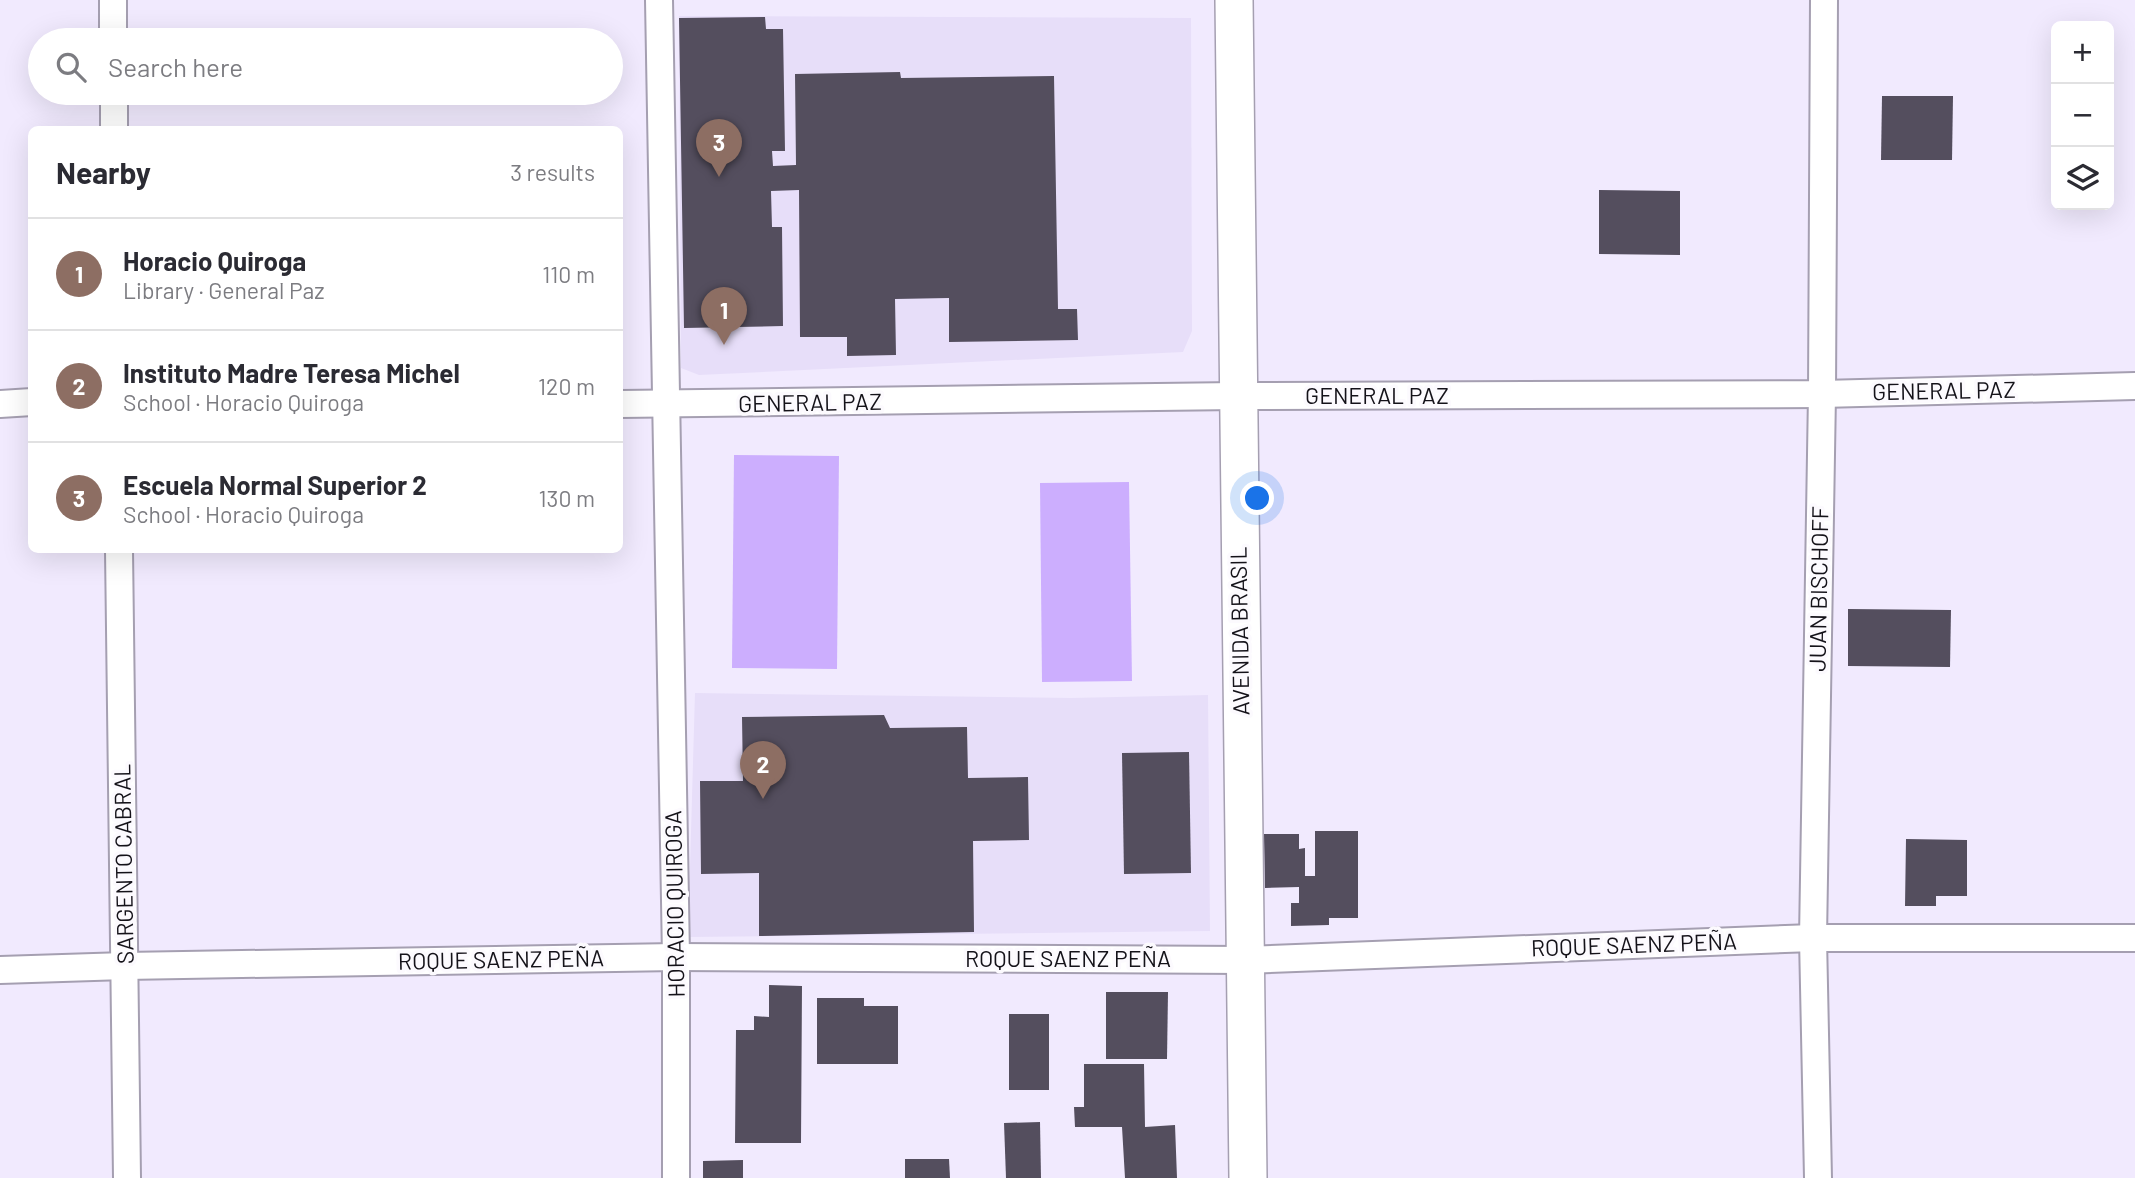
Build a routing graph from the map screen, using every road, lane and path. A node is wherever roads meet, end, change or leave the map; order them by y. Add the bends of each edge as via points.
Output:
1 (113, 0) edge
2 (659, 0) edge
3 (1234, 0) edge
4 (1824, 0) edge
5 (113, 28) edge
6 (114, 105) edge
7 (114, 126) edge
8 (2135, 386) edge
9 (1822, 394) junction
10 (1237, 396) junction
11 (28, 402) edge
12 (0, 404) edge
13 (623, 404) edge
14 (666, 405) junction
15 (119, 553) edge
16 (1813, 938) junction
17 (2135, 938) edge
18 (676, 957) junction
19 (1245, 960) junction
20 (125, 965) junction
21 (0, 970) edge
22 (127, 1178) edge
23 (676, 1178) edge
24 (1248, 1178) edge
25 (1818, 1178) edge

1 - 5 street
2 - 14 street, HORACIO QUIROGA
3 - 10 main road, AVENIDA BRASIL
4 - 9 street, JUAN BISCHOFF
6 - 7 street
8 - 9 street, GENERAL PAZ
9 - 10 street, GENERAL PAZ
9 - 16 street, JUAN BISCHOFF
10 - 14 street, GENERAL PAZ
10 - 19 main road, AVENIDA BRASIL
11 - 12 street
13 - 14 street, GENERAL PAZ
14 - 18 street, HORACIO QUIROGA
15 - 20 street, SARGENTO CABRAL
16 - 17 street, ROQUE SAENZ PEÑA
16 - 19 street, ROQUE SAENZ PEÑA
16 - 25 street, JUAN BISCHOFF
18 - 19 street, ROQUE SAENZ PEÑA
18 - 20 street, ROQUE SAENZ PEÑA
18 - 23 street, HORACIO QUIROGA
19 - 24 main road, AVENIDA BRASIL
20 - 21 street, ROQUE SAENZ PEÑA
20 - 22 street, SARGENTO CABRAL

